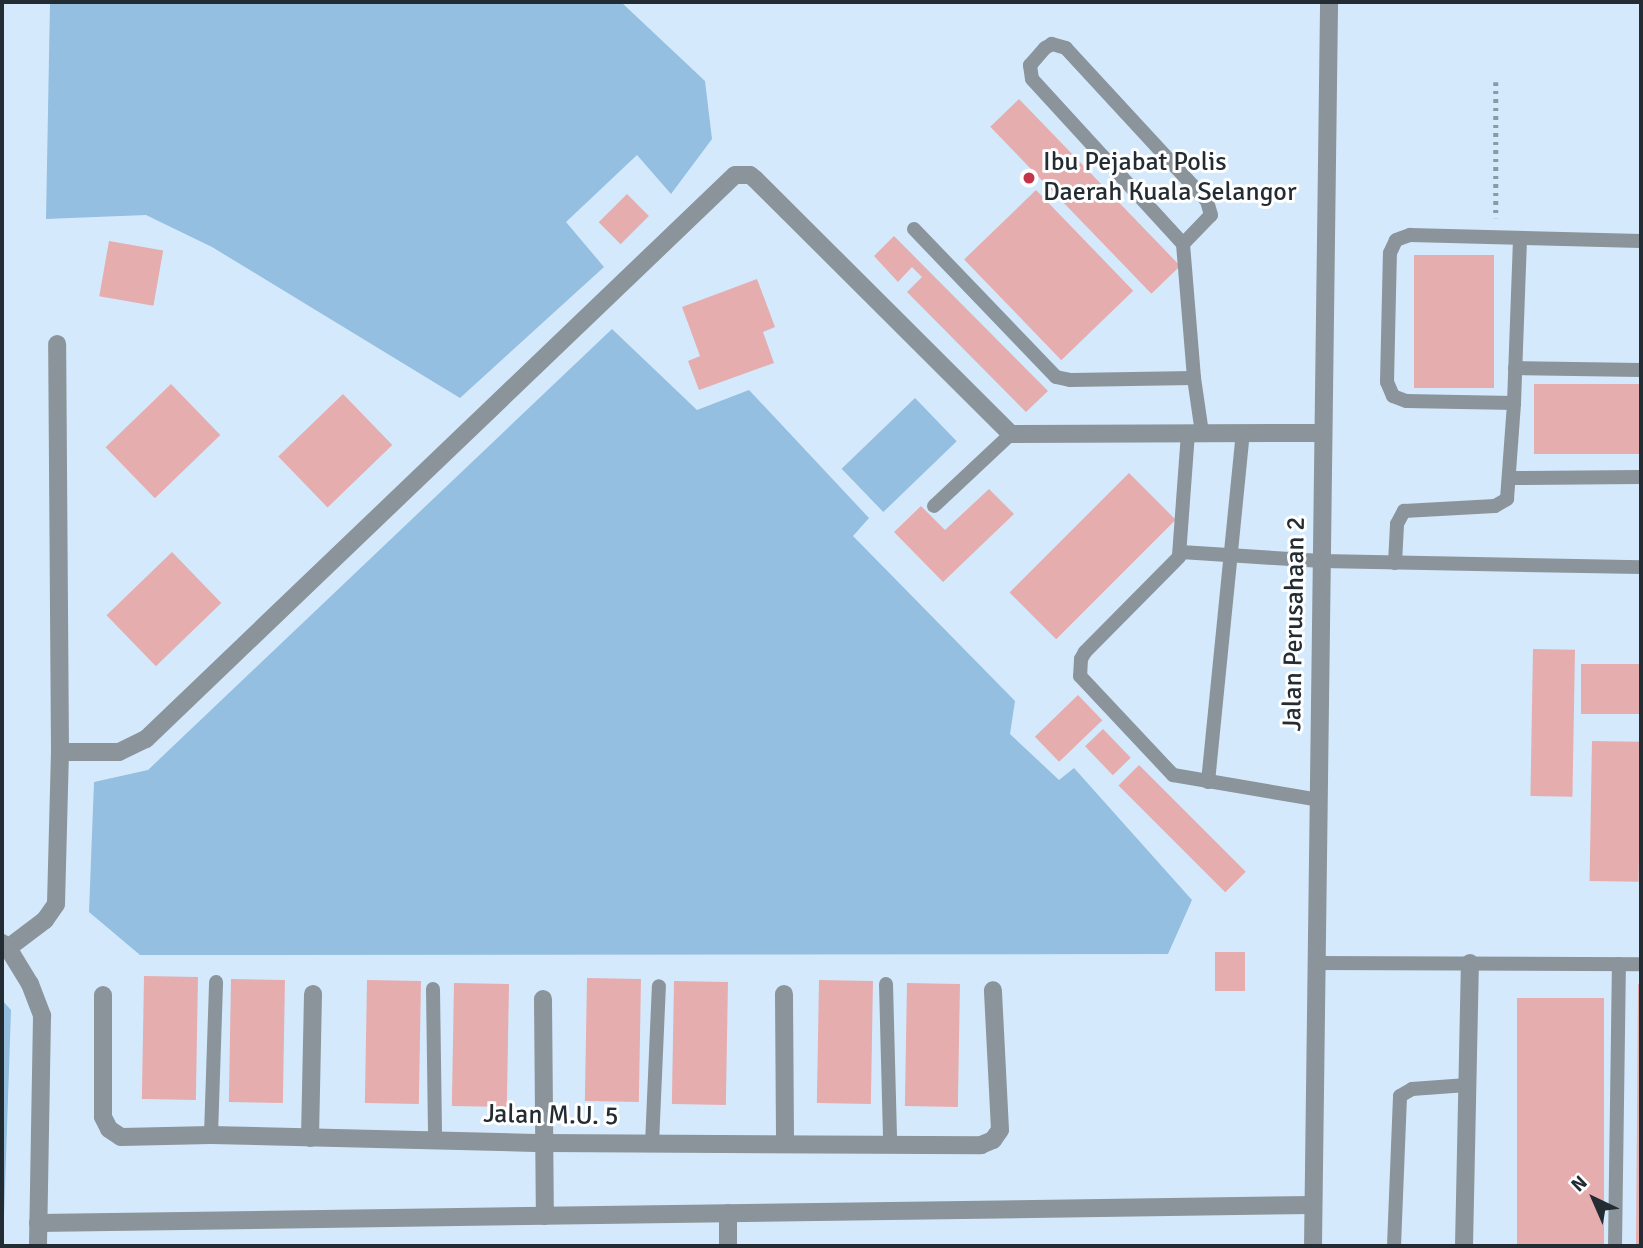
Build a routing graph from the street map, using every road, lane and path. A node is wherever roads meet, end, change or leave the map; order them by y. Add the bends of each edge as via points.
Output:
1 (1329, 2) edge
2 (1496, 82) dead end
3 (914, 229) dead end
4 (1496, 238) junction
5 (1520, 239) junction
6 (1641, 241) edge
7 (1183, 243) junction
8 (57, 344) dead end
9 (1515, 368) junction
10 (1641, 370) edge
11 (1194, 379) junction
12 (1514, 403) junction
13 (1195, 433) junction
14 (1243, 433) junction
15 (1323, 433) junction
16 (1011, 434) junction
17 (1641, 477) edge
18 (1510, 478) junction
19 (934, 506) dead end
20 (1181, 552) junction
21 (1231, 556) junction
22 (1322, 561) junction
23 (1395, 563) junction
24 (1641, 566) edge
25 (60, 752) junction
26 (1208, 782) junction
27 (1319, 800) junction
28 (5, 945) edge
29 (1316, 962) junction
30 (1470, 963) junction
31 (1619, 964) junction
32 (1641, 964) edge
33 (216, 982) dead end
34 (886, 984) dead end
35 (660, 986) dead end
36 (433, 989) dead end
37 (993, 990) dead end
38 (313, 994) dead end
39 (784, 994) dead end
40 (103, 995) dead end
41 (543, 999) dead end
42 (1468, 1085) junction
43 (211, 1135) junction
44 (310, 1138) junction
45 (435, 1141) junction
46 (890, 1142) junction
47 (544, 1143) junction
48 (652, 1144) junction
49 (785, 1144) junction
50 (1313, 1205) junction
51 (728, 1213) junction
52 (545, 1216) junction
53 (38, 1223) junction
54 (38, 1246) edge
55 (728, 1246) edge
56 (1313, 1246) edge
57 (1394, 1246) edge
58 (1464, 1246) edge
59 (1615, 1246) edge

1 - 15 street, Jalan Perusahaan 2
2 - 4 path
3 - 11 lane via 1056,377
4 - 5 lane
4 - 12 lane via 1410,234 1396,240 1390,253 1387,382 1393,396 1406,401
5 - 6 lane
5 - 9 lane
7 - 7 lane via 1032,79 1030,65 1045,48 1052,44 1066,48 1208,201 1211,215
7 - 11 lane
8 - 25 street
9 - 10 lane
9 - 12 lane
11 - 13 lane
12 - 18 lane
13 - 14 street
13 - 16 street
13 - 20 lane
14 - 15 street
14 - 21 lane
15 - 22 street, Jalan Perusahaan 2
16 - 19 lane
16 - 25 street via 755,179 735,175 146,738 119,752
17 - 18 lane
18 - 23 lane via 1510,492 1502,504 1404,511 1397,524
20 - 21 lane
20 - 26 lane via 1085,652 1079,668 1085,684 1172,775
21 - 22 lane
21 - 26 lane
22 - 23 lane
22 - 27 street, Jalan Perusahaan 2
23 - 24 lane
25 - 28 street via 56,904 45,920
26 - 27 lane
27 - 29 street, Jalan Perusahaan 2
28 - 53 street via 30,984 42,1016
29 - 30 lane
29 - 50 street, Jalan Perusahaan 2
30 - 31 lane
30 - 42 street
31 - 32 lane
31 - 59 lane
33 - 43 lane
34 - 46 lane
35 - 48 lane
36 - 45 lane
37 - 46 street, Jalan M.U. 5 via 1000,1130 993,1140 981,1145
38 - 44 street
39 - 49 street
40 - 43 street, Jalan M.U. 5 via 103,1117 109,1129 121,1137
41 - 47 street
42 - 57 lane via 1412,1088 1400,1096
42 - 58 street
43 - 44 street, Jalan M.U. 5
44 - 45 street, Jalan M.U. 5
45 - 47 street, Jalan M.U. 5
46 - 49 street, Jalan M.U. 5
47 - 48 street, Jalan M.U. 5
47 - 52 street
48 - 49 street, Jalan M.U. 5
50 - 51 street
50 - 56 street, Jalan Perusahaan 2
51 - 52 street
51 - 55 street
52 - 53 street
53 - 54 street

